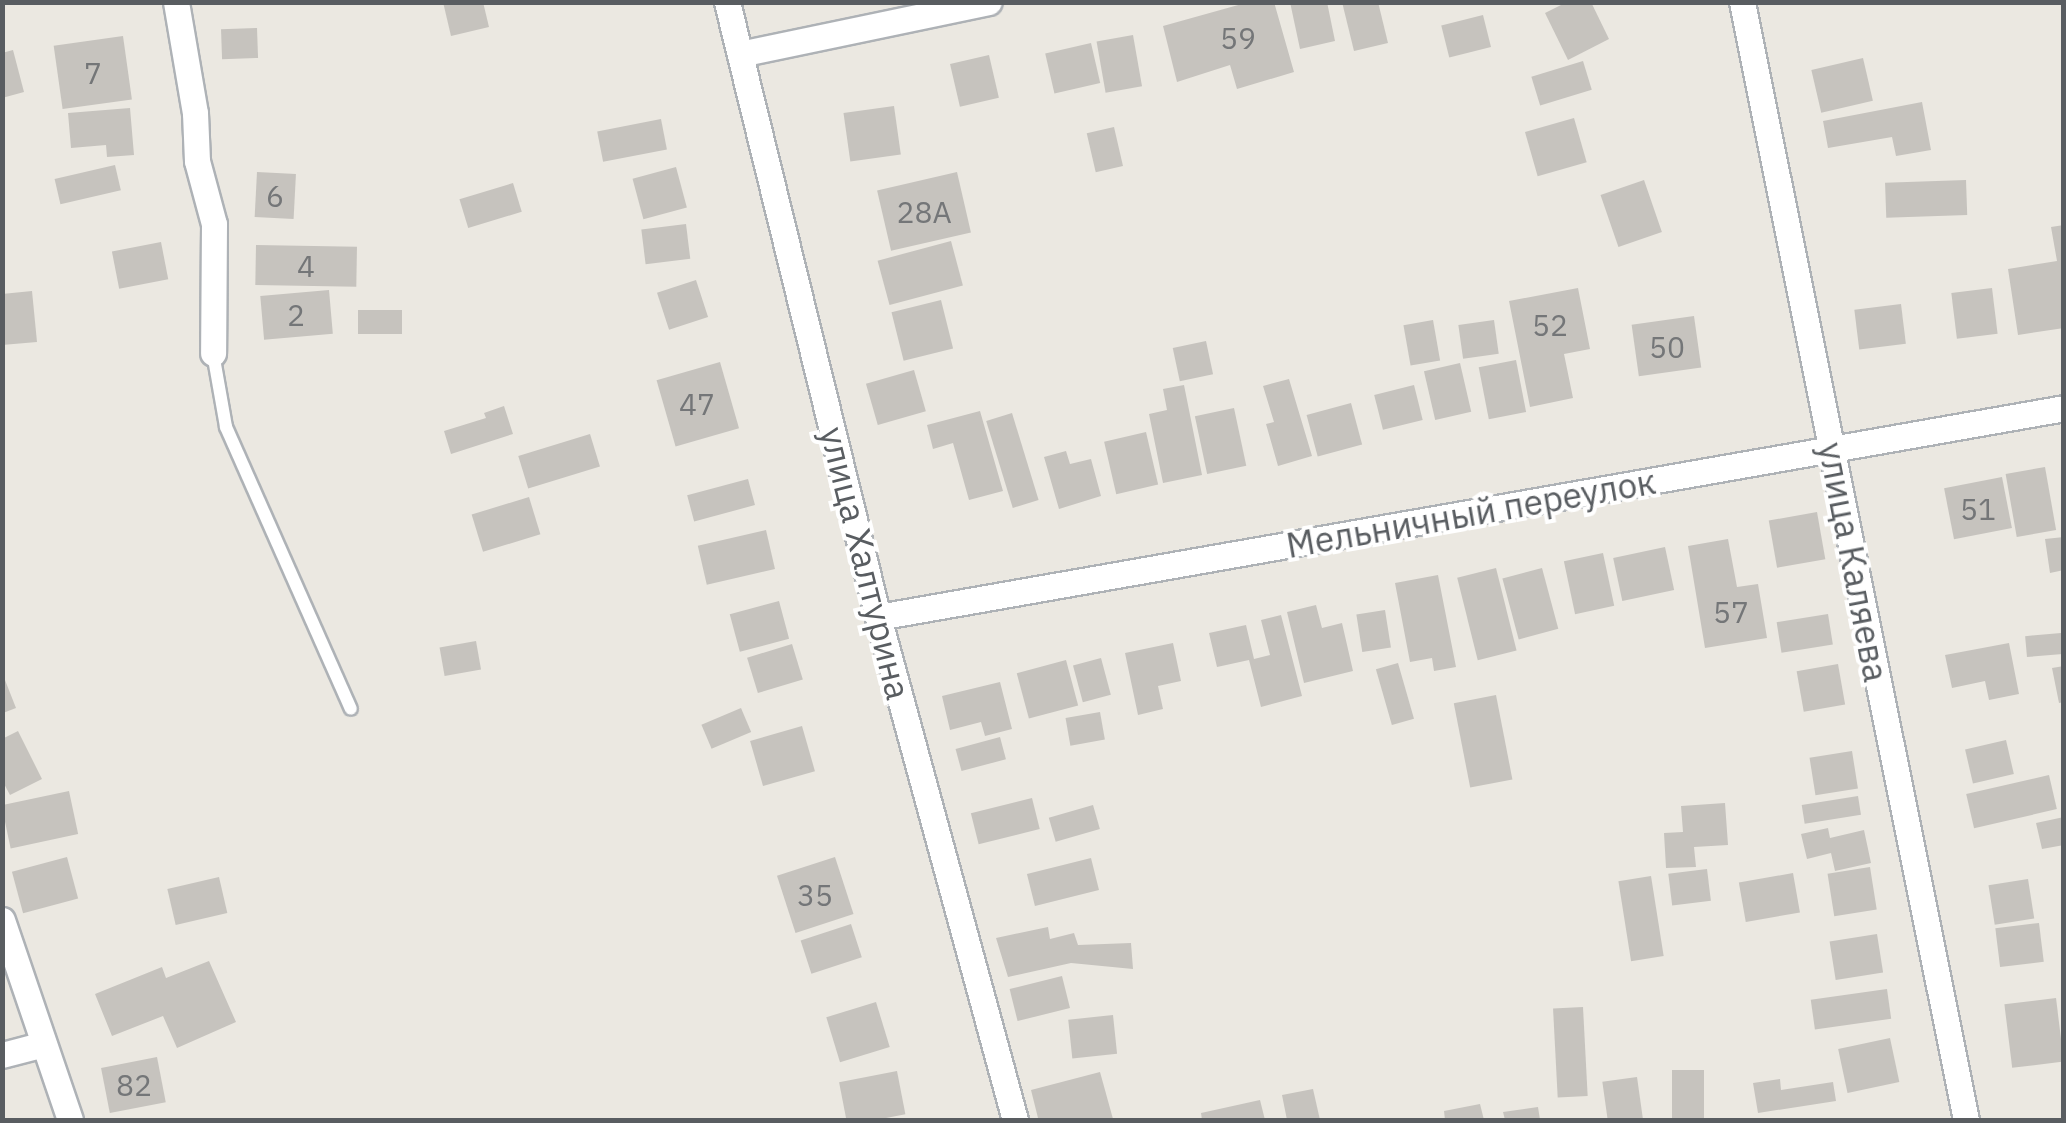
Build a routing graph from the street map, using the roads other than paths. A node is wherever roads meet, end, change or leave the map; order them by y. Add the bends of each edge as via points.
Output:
1 (176, 2) edge
2 (726, 2) edge
3 (989, 2) edge
4 (1742, 2) edge
5 (740, 54) junction
6 (212, 354) joint
7 (2064, 408) edge
8 (1831, 449) junction
9 (878, 617) junction
10 (351, 710) dead end
11 (2, 920) edge
12 (44, 1044) junction
13 (2, 1055) edge
14 (70, 1120) edge
15 (1015, 1120) edge
16 (1966, 1120) edge

1 - 6 street via 197,161 214,224
2 - 5 street, улица Халтурина
3 - 5 street
4 - 8 street, улица Каляева
5 - 9 street, улица Халтурина
6 - 10 lane via 226,427
7 - 8 street, Мельничный переулок
8 - 9 street, Мельничный переулок
8 - 16 street, улица Каляева
9 - 15 street, улица Халтурина
11 - 12 street
12 - 13 street
12 - 14 street

